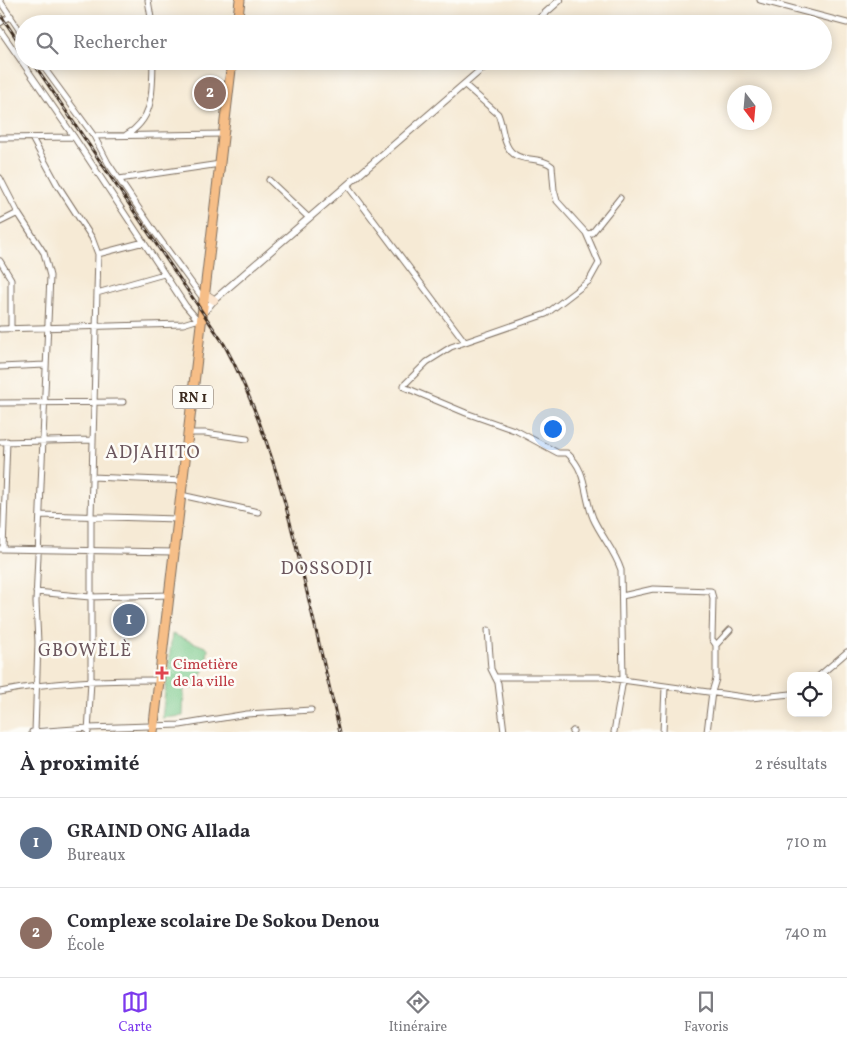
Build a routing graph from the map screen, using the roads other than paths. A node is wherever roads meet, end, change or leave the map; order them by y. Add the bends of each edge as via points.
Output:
1 (148, 0) edge
2 (240, 0) edge
3 (560, 0) edge
4 (760, 0) edge
5 (0, 1) edge
6 (150, 15) edge
7 (238, 15) edge
8 (543, 15) edge
9 (817, 15) edge
10 (11, 16) junction
11 (832, 19) edge
12 (15, 22) edge
13 (0, 23) edge
14 (847, 23) edge
15 (0, 30) edge
16 (15, 50) edge
17 (29, 70) edge
18 (46, 70) edge
19 (153, 70) edge
20 (231, 70) edge
21 (481, 70) edge
22 (465, 85) junction
23 (224, 134) junction
24 (94, 136) junction
25 (125, 136) junction
26 (74, 137) junction
27 (0, 138) edge
28 (32, 138) junction
29 (220, 164) junction
30 (0, 178) edge
31 (119, 179) junction
32 (269, 180) dead end
33 (347, 185) junction
34 (620, 198) dead end
35 (18, 213) junction
36 (309, 218) junction
37 (0, 222) edge
38 (586, 233) junction
39 (144, 242) junction
40 (98, 254) junction
41 (0, 261) edge
42 (164, 274) junction
43 (97, 293) junction
44 (205, 297) junction
45 (214, 300) junction
46 (204, 312) junction
47 (199, 322) junction
48 (95, 326) junction
49 (48, 328) junction
50 (0, 329) edge
51 (11, 329) junction
52 (465, 342) junction
53 (45, 365) junction
54 (0, 367) edge
55 (94, 402) junction
56 (123, 402) dead end
57 (45, 403) junction
58 (0, 404) edge
59 (188, 433) junction
60 (247, 439) dead end
61 (44, 440) junction
62 (92, 440) junction
63 (7, 441) junction
64 (0, 442) edge
65 (92, 477) junction
66 (182, 481) junction
67 (181, 495) junction
68 (258, 512) dead end
69 (40, 515) junction
70 (91, 517) junction
71 (178, 519) junction
72 (1, 549) edge
73 (39, 550) junction
74 (91, 552) junction
75 (175, 552) junction
76 (36, 592) junction
77 (170, 595) junction
78 (622, 596) junction
79 (90, 597) junction
80 (488, 630) dead end
81 (730, 630) dead end
82 (716, 645) junction
83 (847, 652) edge
84 (824, 672) edge
85 (495, 677) junction
86 (91, 680) junction
87 (158, 680) junction
88 (623, 680) junction
89 (36, 685) junction
90 (665, 687) junction
91 (0, 692) edge
92 (712, 692) junction
93 (787, 694) edge
94 (311, 710) dead end
95 (153, 729) edge
96 (88, 730) edge
97 (34, 732) edge
98 (504, 732) edge
99 (614, 732) edge
100 (663, 732) edge
101 (708, 732) edge

1 - 6 street
2 - 7 main road
3 - 8 street
4 - 9 street
5 - 10 street
10 - 12 street
10 - 13 street
11 - 14 street
15 - 16 street
17 - 26 street
18 - 24 street
19 - 25 street via 151,104 136,129
20 - 23 main road, RN 1
21 - 22 street
22 - 33 street
22 - 38 street via 498,114 510,151 521,158 552,166 557,200
23 - 25 street
23 - 29 main road, RN 1
24 - 25 street
24 - 31 street
26 - 28 street
26 - 39 street
27 - 28 street
28 - 40 street via 92,238
29 - 31 street
29 - 44 main road, RN 1
30 - 35 street
31 - 44 street
32 - 36 street
33 - 36 street
33 - 52 street
34 - 38 street via 592,232
35 - 37 street
35 - 49 street via 47,259 50,276
36 - 45 street
38 - 52 street via 599,263 590,281 546,314
39 - 40 street
39 - 42 street
40 - 43 street
41 - 51 street via 11,279
42 - 43 street
42 - 47 street
43 - 48 street
44 - 45 main road
44 - 46 main road, RN 1
45 - 46 street
46 - 47 main road, RN 1
47 - 48 street
47 - 59 main road, RN 1
48 - 49 street
48 - 55 street
49 - 51 street
49 - 53 street
50 - 51 street
52 - 78 street via 427,362 404,387 516,431 558,453 567,453 579,467 593,517 618,560
53 - 54 street
53 - 57 street
55 - 56 street
55 - 57 street
55 - 62 street
57 - 58 street
57 - 61 street
59 - 60 street
59 - 66 main road, RN 1
61 - 62 street
61 - 63 street
61 - 69 street
62 - 65 street
63 - 64 street
63 - 72 street
65 - 66 street
65 - 70 street
66 - 67 main road, RN 1
67 - 68 street
67 - 71 main road, RN 1
69 - 70 street
69 - 73 street
70 - 71 street
70 - 74 street
71 - 75 main road, RN 1
72 - 73 street
73 - 74 street
73 - 76 street
74 - 75 street
74 - 79 street
75 - 77 main road, RN 1
76 - 79 street
76 - 89 street
77 - 79 street
77 - 87 main road, RN 1
78 - 82 street via 653,589 711,591 714,598 712,639
78 - 88 street
79 - 86 street
80 - 85 street via 491,669
81 - 82 street
82 - 92 street via 716,678
83 - 84 street
85 - 88 street
85 - 98 street
86 - 87 street
86 - 89 street
86 - 96 street
87 - 95 main road, RN 1
88 - 90 street
88 - 99 street
89 - 91 street
89 - 97 street
90 - 92 street
90 - 100 street
92 - 93 street via 751,698
92 - 101 street
94 - 95 street via 247,714
95 - 96 street
96 - 97 street

